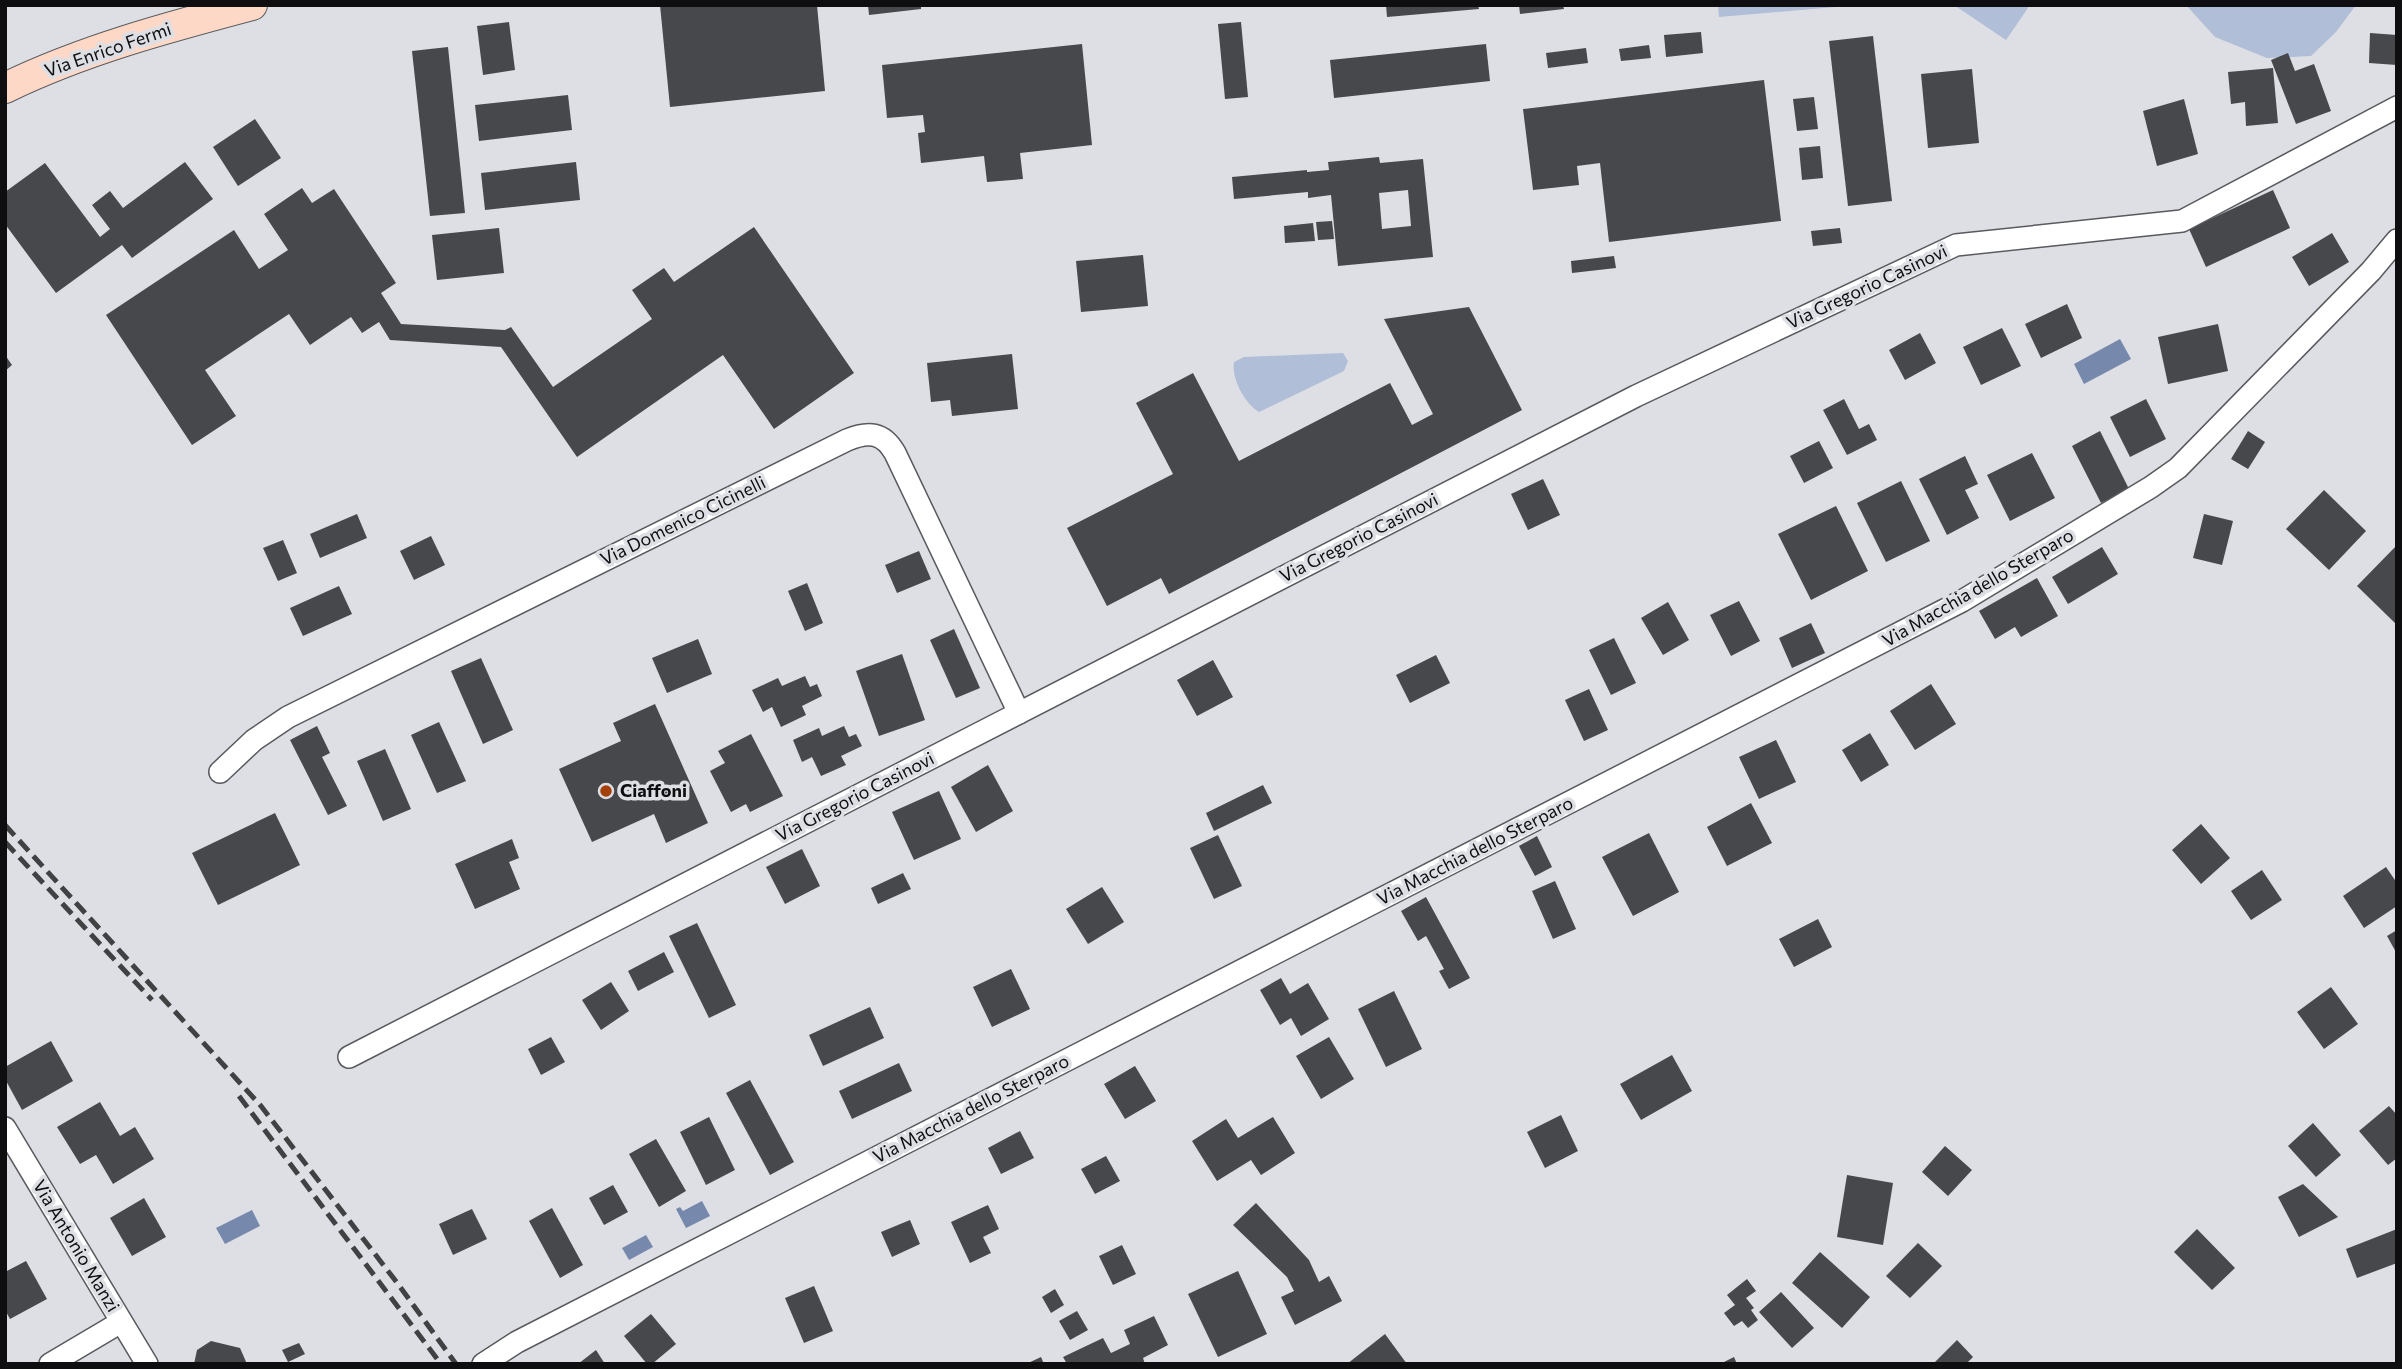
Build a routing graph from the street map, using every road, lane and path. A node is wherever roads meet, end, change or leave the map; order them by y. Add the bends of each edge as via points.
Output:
1 (252, 5) edge
2 (5, 88) edge
3 (2397, 107) edge
4 (2397, 240) edge
5 (1019, 713) junction
6 (220, 772) dead end
7 (349, 1057) dead end
8 (5, 1128) edge
9 (121, 1322) junction
10 (50, 1364) edge
11 (147, 1364) edge
12 (483, 1364) edge

1 - 2 street, Via Enrico Fermi via 91,53
3 - 5 street, Via Gregorio Casinovi via 2182,221 1956,244 1636,396
4 - 12 street, Via Macchia dello Sterparo via 2178,468 1978,592 528,1336
5 - 6 street, Via Domenico Cicinelli via 895,453 881,437 868,433 288,717
5 - 7 street, Via Gregorio Casinovi
8 - 9 street, Via Antonio Manzi
9 - 10 street
9 - 11 street, Via Antonio Manzi

